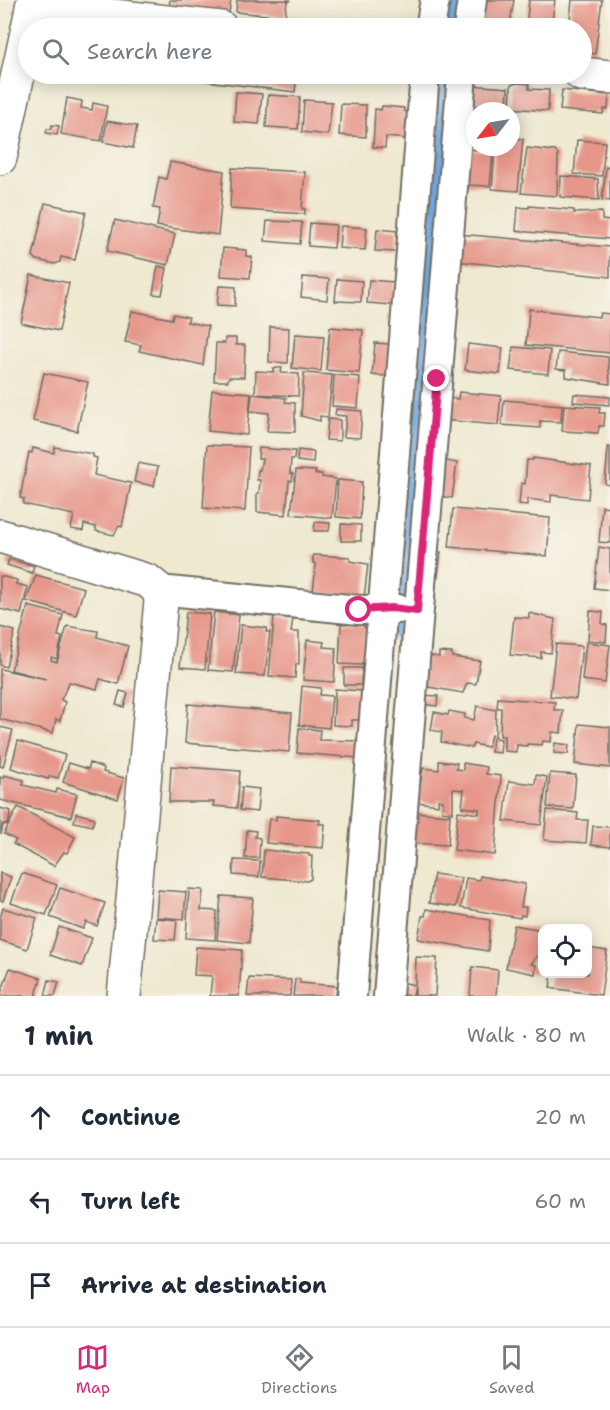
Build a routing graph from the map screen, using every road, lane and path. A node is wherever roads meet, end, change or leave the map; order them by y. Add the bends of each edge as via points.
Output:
1 (435, 0) edge
2 (472, 0) edge
3 (33, 4) edge
4 (143, 18) edge
5 (432, 18) edge
6 (469, 18) edge
7 (18, 74) edge
8 (592, 75) edge
9 (610, 77) edge
10 (425, 84) edge
11 (461, 84) edge
12 (0, 158) edge
13 (0, 536) edge
14 (159, 590) junction
15 (400, 610) junction
16 (124, 996) edge
17 (352, 996) edge
18 (388, 996) edge

1 - 5 street
2 - 6 street
3 - 4 street
7 - 12 street
8 - 9 street
10 - 15 street
11 - 15 street
13 - 14 street via 148,581
14 - 15 street
14 - 16 street
15 - 17 street
15 - 18 street

